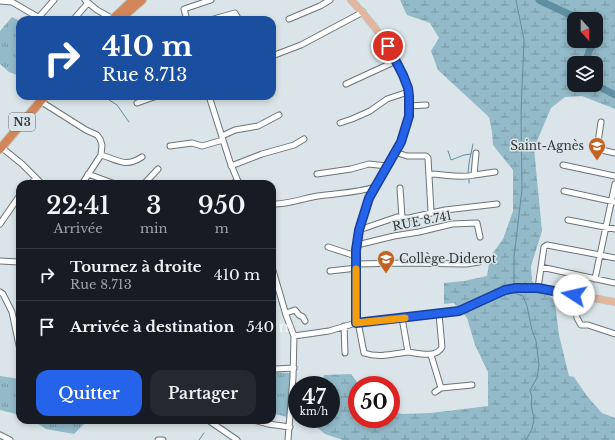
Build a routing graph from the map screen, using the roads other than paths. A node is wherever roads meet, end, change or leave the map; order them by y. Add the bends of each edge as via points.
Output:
1 (54, 0) edge
2 (133, 0) edge
3 (142, 0) edge
4 (211, 0) edge
5 (330, 0) edge
6 (352, 0) edge
7 (0, 1) edge
8 (13, 1) edge
9 (87, 1) edge
10 (363, 12) junction
11 (36, 16) edge
12 (43, 16) edge
13 (76, 16) edge
14 (108, 16) edge
15 (119, 16) edge
16 (120, 16) edge
17 (186, 16) edge
18 (224, 16) edge
19 (237, 16) edge
20 (290, 19) dead end
21 (276, 54) edge
22 (396, 61) junction
23 (346, 84) dead end
24 (408, 92) junction
25 (39, 100) edge
26 (44, 100) edge
27 (145, 100) edge
28 (210, 100) edge
29 (137, 103) dead end
30 (410, 106) junction
31 (426, 106) dead end
32 (279, 115) dead end
33 (600, 122) dead end
34 (340, 123) dead end
35 (222, 138) junction
36 (304, 139) dead end
37 (0, 146) edge
38 (170, 146) dead end
39 (395, 152) junction
40 (476, 153) dead end
41 (615, 153) edge
42 (101, 155) junction
43 (142, 157) dead end
44 (564, 165) dead end
45 (231, 166) junction
46 (387, 166) junction
47 (158, 170) dead end
48 (496, 172) dead end
49 (88, 174) junction
50 (317, 174) dead end
51 (430, 174) junction
52 (474, 175) junction
53 (615, 176) edge
54 (36, 179) edge
55 (84, 180) edge
56 (104, 180) edge
57 (148, 180) edge
58 (238, 180) edge
59 (615, 184) edge
60 (375, 187) junction
61 (400, 188) dead end
62 (564, 191) dead end
63 (16, 201) edge
64 (613, 201) edge
65 (497, 204) dead end
66 (276, 205) edge
67 (431, 212) junction
68 (402, 218) junction
69 (568, 220) dead end
70 (0, 224) edge
71 (605, 226) junction
72 (615, 229) edge
73 (359, 230) junction
74 (480, 237) dead end
75 (357, 245) junction
76 (328, 247) dead end
77 (600, 255) junction
78 (356, 256) junction
79 (615, 258) edge
80 (0, 261) edge
81 (16, 262) edge
82 (479, 262) dead end
83 (357, 266) junction
84 (541, 267) junction
85 (330, 271) dead end
86 (595, 279) junction
87 (615, 283) edge
88 (276, 286) edge
89 (538, 288) junction
90 (0, 292) edge
91 (574, 295) junction
92 (615, 302) edge
93 (286, 313) junction
94 (439, 314) junction
95 (402, 318) junction
96 (305, 321) dead end
97 (357, 323) junction
98 (344, 326) junction
99 (16, 331) edge
100 (615, 334) edge
101 (294, 336) junction
102 (408, 352) junction
103 (345, 353) dead end
104 (431, 355) junction
105 (294, 368) junction
106 (276, 369) edge
107 (293, 376) edge
108 (472, 385) dead end
109 (441, 388) junction
110 (435, 392) dead end
111 (214, 424) edge
112 (268, 424) edge
113 (288, 427) edge
114 (290, 428) edge
115 (0, 435) edge
116 (10, 440) edge
117 (158, 440) edge
118 (163, 440) edge
119 (236, 440) edge
120 (288, 440) edge

1 - 12 street
2 - 15 highway
3 - 16 highway
4 - 17 street via 184,9
5 - 20 street
6 - 10 main road
7 - 8 street
8 - 11 street
9 - 13 street
9 - 14 street
10 - 21 street via 301,45
10 - 22 main road via 384,39
18 - 19 street via 235,13
22 - 23 street
22 - 24 main road
24 - 30 main road
24 - 34 street via 387,99 370,111
25 - 37 highway, N3
26 - 42 street via 97,135 102,145
27 - 29 street
28 - 35 street
30 - 31 street
30 - 39 main road via 406,127
32 - 35 street via 258,126 235,130
33 - 41 street via 597,149
35 - 38 street via 205,146 189,143
35 - 45 street
36 - 45 street via 294,145
37 - 54 street
39 - 46 main road
39 - 51 street via 407,156 428,157
40 - 52 street
42 - 43 street via 129,164
42 - 49 street
44 - 53 street
45 - 58 street
46 - 50 street via 369,164
46 - 60 main road
47 - 57 street
48 - 52 street
49 - 55 street
49 - 56 street
51 - 52 street via 462,177
51 - 67 street
59 - 64 street
60 - 66 street
60 - 73 main road
61 - 68 street
62 - 64 street
63 - 70 street
64 - 71 street
65 - 67 street
67 - 68 street
68 - 73 street via 394,218
69 - 71 street
71 - 72 street
71 - 77 street
73 - 75 main road
74 - 75 street, RUE 8.741 via 477,223 452,224
75 - 78 main road
76 - 78 street
77 - 79 street
77 - 84 street via 546,244
77 - 86 street
78 - 83 main road
80 - 81 street
82 - 83 street
83 - 85 street
83 - 97 main road
84 - 86 street
84 - 89 street
86 - 87 street
88 - 93 street
89 - 91 main road
89 - 94 main road via 514,288 465,309
90 - 99 street via 12,312
91 - 92 main road
91 - 100 street via 577,318 581,324
93 - 96 street via 295,310
93 - 101 street
94 - 95 main road
94 - 104 street via 442,347 440,351
95 - 97 main road
95 - 102 street
97 - 98 street
97 - 102 street via 364,353 382,356
98 - 101 street
98 - 103 street
101 - 105 street
102 - 104 street
104 - 109 street
105 - 106 street
105 - 107 street
108 - 109 street
109 - 110 street
111 - 119 street
112 - 113 street
114 - 120 street
115 - 116 street
117 - 118 street

